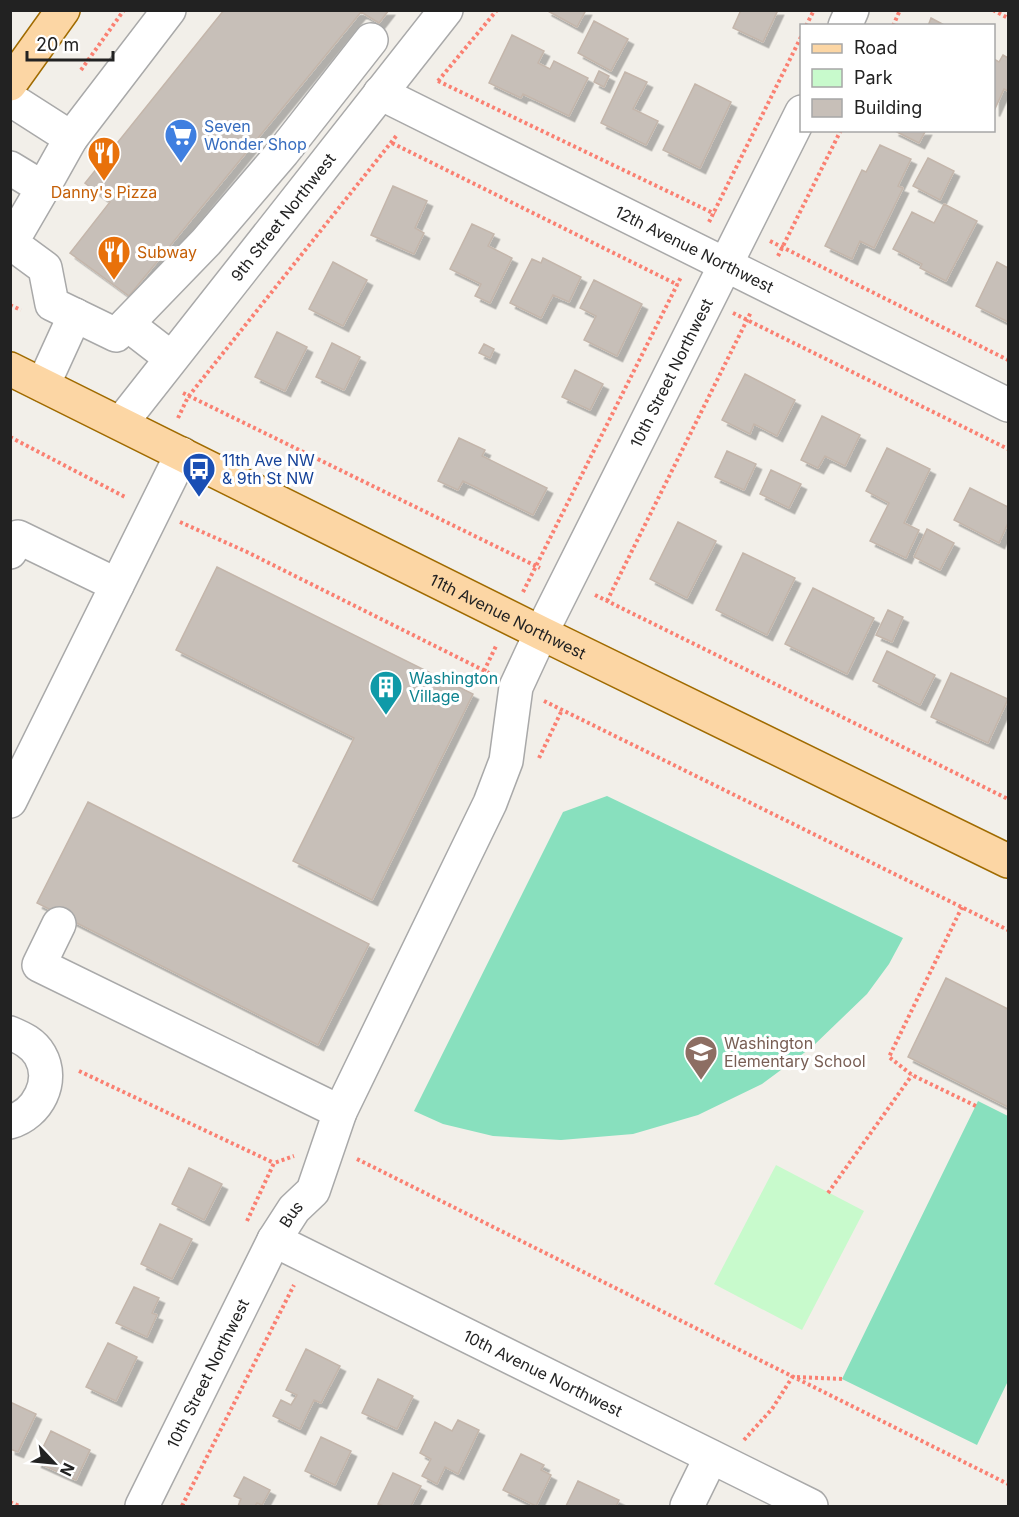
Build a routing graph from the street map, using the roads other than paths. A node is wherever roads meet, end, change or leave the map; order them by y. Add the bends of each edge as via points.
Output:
1 (63, 10) edge
2 (169, 10) edge
3 (446, 10) edge
4 (852, 10) edge
5 (846, 24) edge
6 (371, 40) dead end
7 (10, 84) edge
8 (334, 86) junction
9 (10, 99) edge
10 (373, 101) junction
11 (800, 114) edge
12 (71, 138) junction
13 (283, 152) junction
14 (10, 168) edge
15 (315, 175) junction
16 (43, 188) junction
17 (206, 242) junction
18 (724, 266) junction
19 (242, 268) junction
20 (75, 315) junction
21 (127, 324) junction
22 (171, 358) junction
23 (10, 369) edge
24 (42, 385) junction
25 (1008, 405) edge
26 (121, 423) junction
27 (183, 454) junction
28 (10, 552) edge
29 (117, 585) junction
30 (541, 633) junction
31 (15, 782) edge
32 (1008, 861) edge
33 (59, 924) dead end
34 (10, 1033) edge
35 (340, 1112) junction
36 (10, 1122) edge
37 (313, 1191) joint
38 (274, 1240) junction
39 (725, 1464) junction
40 (142, 1506) edge
41 (687, 1506) edge
42 (811, 1506) edge

1 - 7 main road
2 - 12 street
3 - 10 street, 9th Street Northwest
4 - 5 street
6 - 8 street
8 - 10 street, 12th Avenue Northwest
8 - 13 street
9 - 12 street
10 - 15 street, 9th Street Northwest
10 - 18 street, 12th Avenue Northwest
11 - 18 street, 10th Street Northwest
12 - 16 street
13 - 15 street
13 - 17 street
14 - 16 street
15 - 19 street, 9th Street Northwest
16 - 20 street via 11,243 45,268 52,304
17 - 19 street
17 - 21 street
18 - 25 street, 12th Avenue Northwest
18 - 30 street, 10th Street Northwest
19 - 22 street, 9th Street Northwest
20 - 21 street via 117,335
20 - 24 street
21 - 22 street
22 - 26 street, 9th Street Northwest
23 - 24 main road, 11th Avenue Northwest
24 - 26 main road, 11th Avenue Northwest
26 - 27 main road, 11th Avenue Northwest
27 - 29 street
27 - 30 main road, 11th Avenue Northwest
28 - 29 street via 18,537
29 - 31 street
30 - 32 main road, 11th Avenue Northwest
30 - 35 street, 10th Street Northwest via 516,687 506,761 490,803
33 - 35 street via 39,965
34 - 36 street via 29,1041 40,1055 45,1089 32,1111
35 - 37 street, 10th Street Northwest
37 - 38 street, Bus via 294,1209
38 - 39 street, 10th Avenue Northwest
38 - 40 street, 10th Street Northwest
39 - 41 street
39 - 42 street, 10th Avenue Northwest

